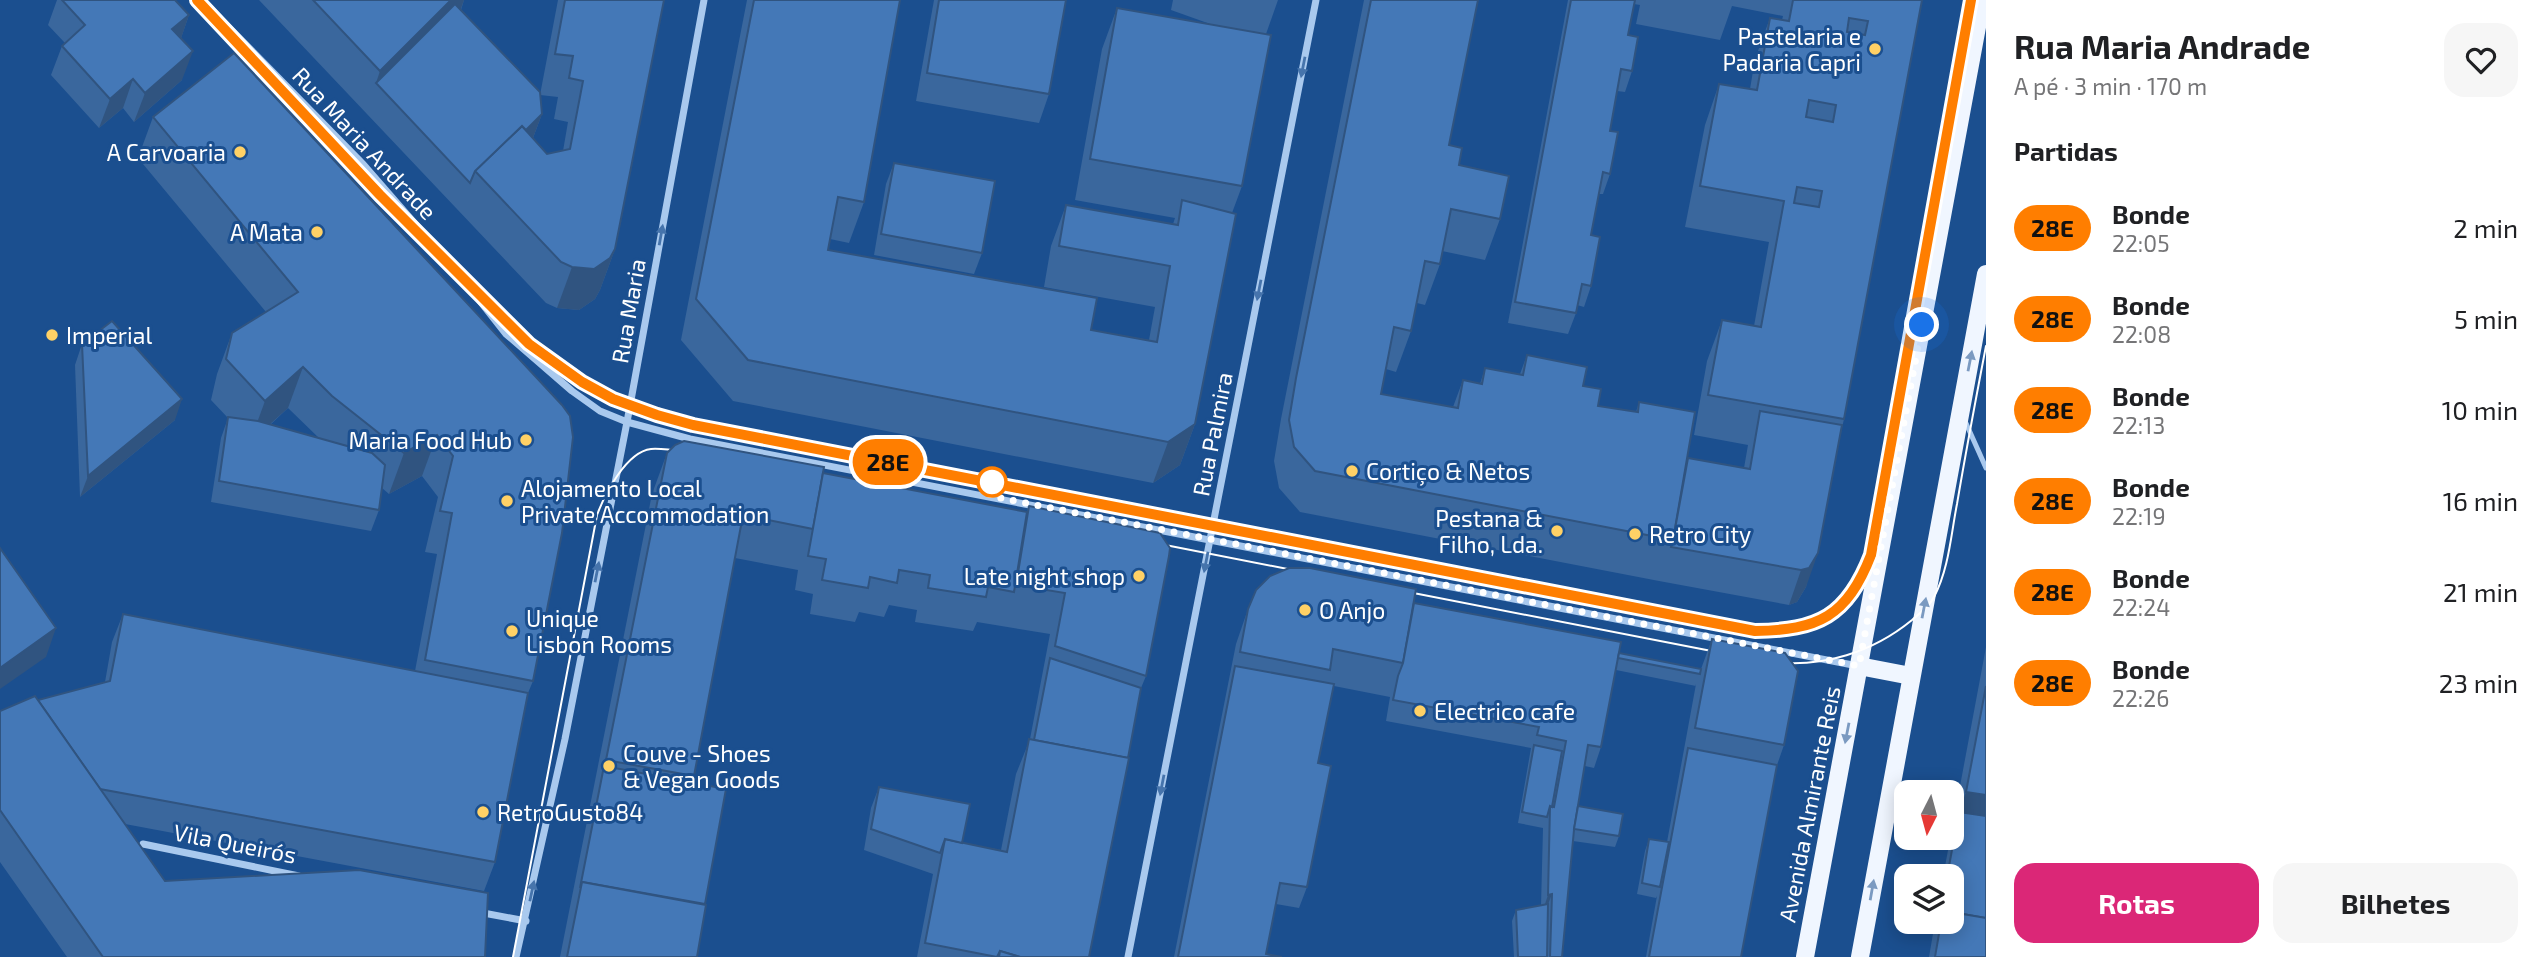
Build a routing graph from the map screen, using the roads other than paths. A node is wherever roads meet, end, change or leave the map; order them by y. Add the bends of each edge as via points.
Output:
1 (202, 0) edge
2 (704, 0) edge
3 (1316, 0) edge
4 (1982, 0) edge
5 (1986, 274) edge
6 (1961, 408) junction
7 (627, 422) junction
8 (1986, 468) edge
9 (1210, 540) junction
10 (1859, 666) junction
11 (1911, 676) junction
12 (143, 844) edge
13 (304, 877) edge
14 (466, 909) edge
15 (526, 921) junction
16 (516, 957) edge
17 (1128, 957) edge
18 (1805, 957) edge
19 (1860, 957) edge

1 - 7 street, Rua Maria Andrade via 363,164 506,334 572,391 600,411
7 -> 2 street, Rua Maria
3 -> 9 street, Rua Palmira
4 - 10 main road, Avenida Almirante Reis
6 -> 5 main road
6 - 8 lane
11 -> 6 main road
7 - 9 street, Rua Maria Andrade via 690,439
15 -> 7 street, Rua Maria
9 - 10 street, Rua Maria Andrade
9 -> 17 street, Rua Palmira
10 - 11 main road
10 -> 18 main road, Avenida Almirante Reis
19 -> 11 main road
12 - 13 street, Vila Queirós
14 - 15 street
15 - 16 street, Rua Maria

